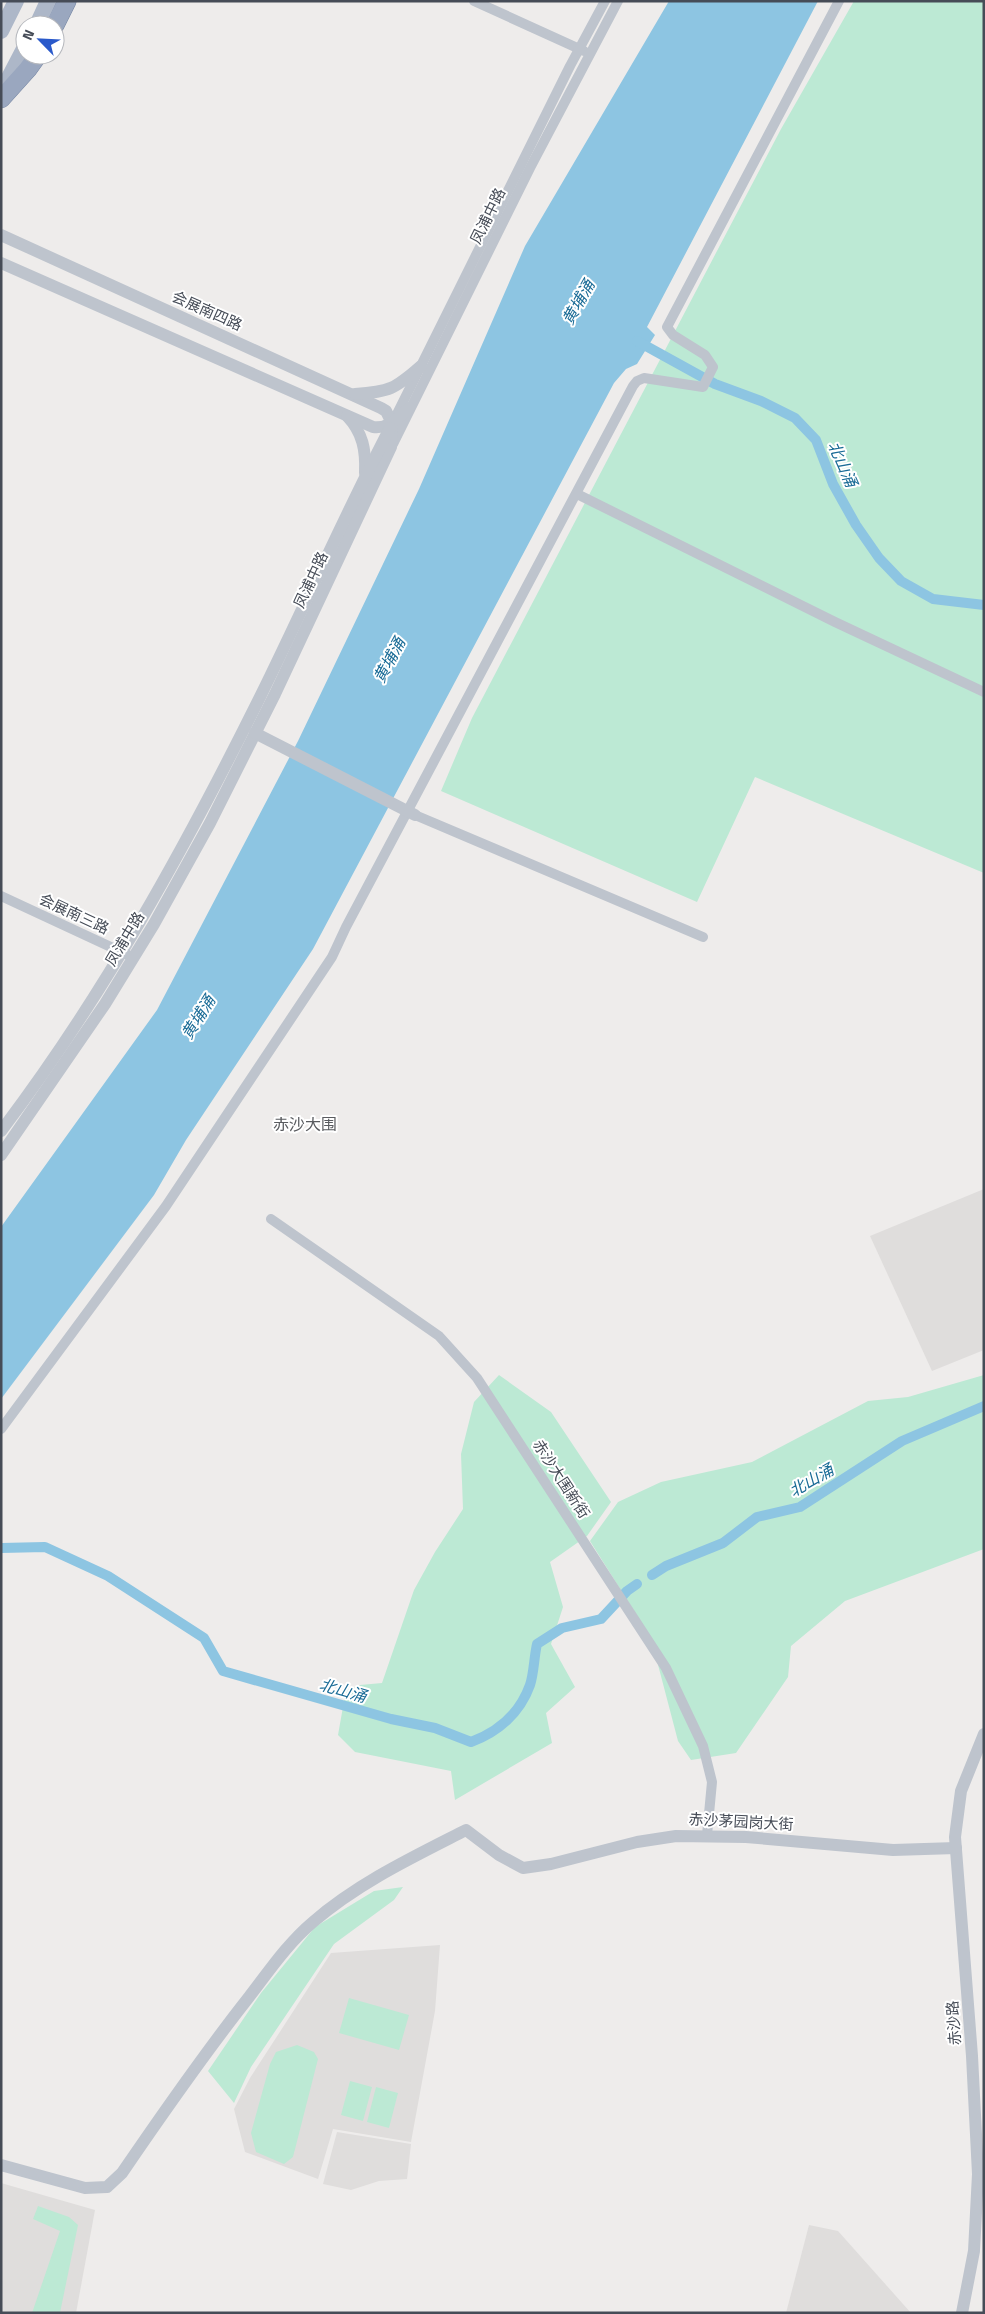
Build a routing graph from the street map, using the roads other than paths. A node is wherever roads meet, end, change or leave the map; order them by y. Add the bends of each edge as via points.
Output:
1 (16, 1) edge
2 (48, 1) edge
3 (67, 1) edge
4 (474, 1) edge
5 (605, 1) edge
6 (618, 1) edge
7 (839, 1) edge
8 (41, 15) edge
9 (60, 15) edge
10 (1, 31) edge
11 (579, 49) junction
12 (589, 54) junction
13 (16, 65) edge
14 (31, 65) edge
15 (1, 93) edge
16 (1, 99) edge
17 (1, 235) edge
18 (1, 263) edge
19 (421, 366) junction
20 (354, 394) junction
21 (409, 408) junction
22 (345, 414) junction
23 (392, 424) junction
24 (391, 447) junction
25 (364, 482) junction
26 (577, 494) junction
27 (984, 692) edge
28 (255, 733) junction
29 (415, 816) joint
30 (1, 896) edge
31 (703, 936) dead end
32 (120, 952) junction
33 (133, 958) junction
34 (1, 1131) edge
35 (1, 1156) edge
36 (271, 1220) dead end
37 (1, 1429) edge
38 (984, 1734) edge
39 (707, 1835) junction
40 (956, 1848) junction
41 (1, 2165) edge
42 (962, 2313) edge

1 - 10 main road
2 - 8 main road
3 - 9 highway
4 - 11 street
5 - 11 street, 凤浦中路
6 - 12 street, 凤浦中路
7 - 26 street via 667,326 673,336 705,356 713,367 703,387 656,378 637,381
11 - 12 street
11 - 19 street, 凤浦中路
12 - 21 street, 凤浦中路
13 - 15 main road
14 - 16 highway
17 - 20 street, 会展南四路
18 - 22 street
19 - 20 street via 386,391
19 - 23 street, 凤浦中路
20 - 23 street, 会展南四路 via 386,411
21 - 23 street
21 - 24 street, 凤浦中路
22 - 23 street via 373,427
22 - 25 street via 355,424 365,446
23 - 24 street
23 - 25 street, 凤浦中路
24 - 28 street, 凤浦中路
25 - 32 street, 凤浦中路 via 211,794
26 - 27 street
26 - 37 street via 332,957 166,1206
28 - 29 street, bridge
28 - 33 street, 凤浦中路 via 210,823
29 - 31 street
30 - 32 street, 会展南三路
32 - 33 street, 会展南三路
32 - 34 street, 凤浦中路 via 68,1036
33 - 35 street, 凤浦中路 via 77,1047
36 - 39 street, 赤沙大围新街 via 439,1336 477,1378 666,1668 703,1746 712,1782
38 - 40 street, 赤沙路 via 956,1814
39 - 40 street, 赤沙茅园岗大街 via 893,1850
39 - 41 street, 赤沙茅园岗大街 via 658,1838 528,1868 510,1862 466,1830 395,1867 323,1914 298,1936 195,2068 122,2173 108,2187 85,2188
40 - 42 street, 赤沙路 via 972,2046 978,2174 975,2242

